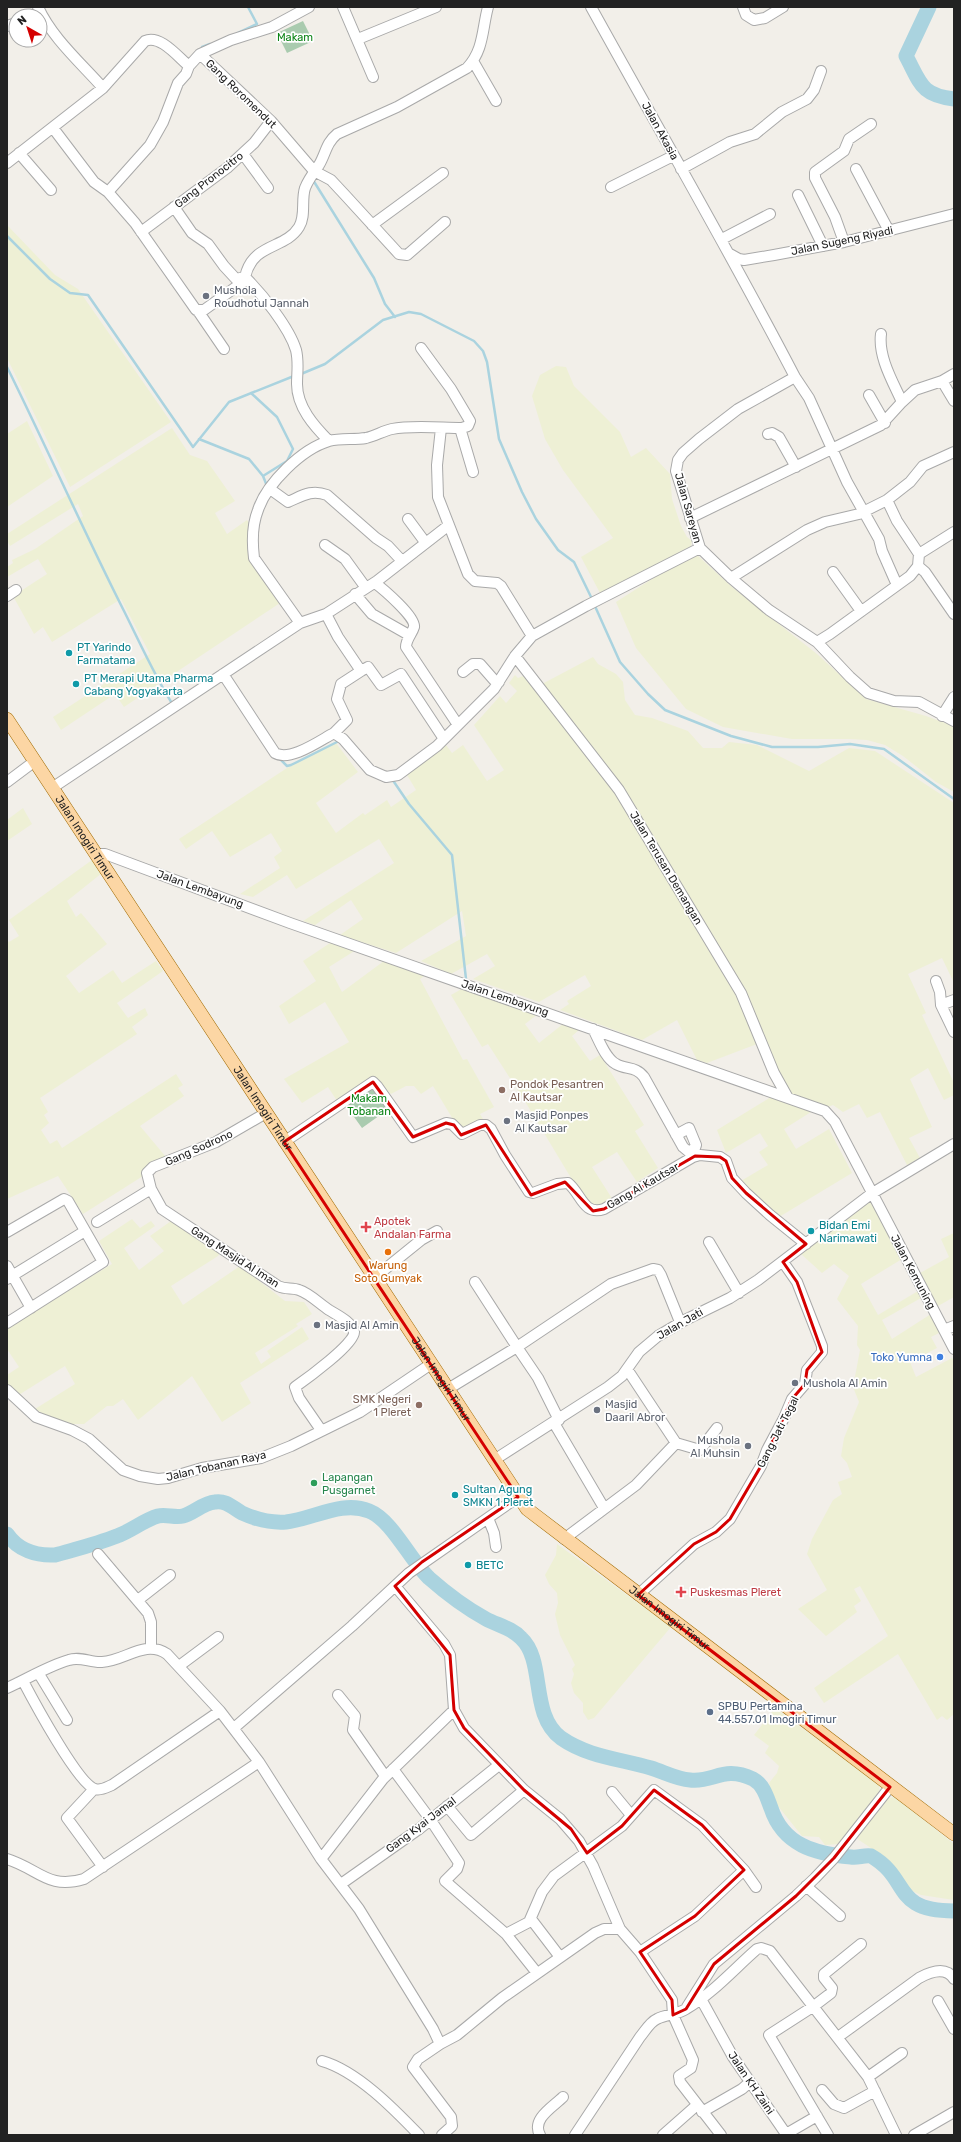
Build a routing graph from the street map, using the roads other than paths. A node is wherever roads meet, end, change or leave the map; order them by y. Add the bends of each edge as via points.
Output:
1 (308, 7) edge
2 (343, 7) edge
3 (436, 7) edge
4 (488, 7) edge
5 (591, 7) edge
6 (743, 7) edge
7 (784, 7) edge
8 (48, 26) edge
9 (358, 39) junction
10 (200, 54) junction
11 (473, 61) junction
12 (189, 66) junction
13 (821, 71) dead end
14 (373, 77) dead end
15 (103, 88) junction
16 (496, 101) dead end
17 (271, 121) junction
18 (871, 124) dead end
19 (53, 128) junction
20 (19, 153) junction
21 (243, 154) junction
22 (673, 156) junction
23 (7, 163) edge
24 (681, 169) junction
25 (856, 169) dead end
26 (314, 171) junction
27 (442, 173) dead end
28 (611, 187) dead end
29 (268, 188) dead end
30 (51, 190) dead end
31 (108, 192) junction
32 (798, 195) dead end
33 (174, 207) junction
34 (770, 214) dead end
35 (954, 214) edge
36 (445, 222) dead end
37 (372, 225) junction
38 (889, 230) junction
39 (141, 232) junction
40 (722, 239) junction
41 (844, 242) junction
42 (824, 246) junction
43 (730, 254) junction
44 (246, 278) junction
45 (198, 311) junction
46 (881, 334) dead end
47 (421, 348) dead end
48 (224, 349) dead end
49 (954, 374) edge
50 (795, 377) junction
51 (942, 381) junction
52 (869, 395) dead end
53 (954, 401) edge
54 (902, 402) junction
55 (885, 423) junction
56 (441, 428) junction
57 (460, 428) junction
58 (768, 434) dead end
59 (329, 441) junction
60 (831, 450) junction
61 (954, 452) edge
62 (796, 467) junction
63 (473, 472) dead end
64 (270, 489) junction
65 (888, 500) junction
66 (863, 512) junction
67 (690, 518) junction
68 (408, 519) dead end
69 (449, 525) junction
70 (954, 532) edge
71 (425, 542) junction
72 (325, 545) dead end
73 (700, 548) junction
74 (919, 554) junction
75 (402, 561) junction
76 (918, 566) junction
77 (833, 572) dead end
78 (731, 578) junction
79 (375, 583) junction
80 (897, 585) junction
81 (366, 588) junction
82 (16, 590) dead end
83 (355, 594) junction
84 (7, 596) edge
85 (861, 611) junction
86 (326, 614) junction
87 (954, 614) edge
88 (300, 623) junction
89 (409, 635) junction
90 (532, 636) junction
91 (816, 642) junction
92 (515, 656) junction
93 (416, 663) junction
94 (361, 671) junction
95 (463, 672) dead end
96 (223, 674) junction
97 (401, 674) junction
98 (499, 682) junction
99 (954, 697) edge
100 (942, 716) junction
101 (7, 720) edge
102 (954, 721) edge
103 (458, 726) junction
104 (334, 733) junction
105 (444, 739) junction
106 (35, 761) junction
107 (7, 782) edge
108 (52, 788) junction
109 (96, 854) junction
110 (936, 982) dead end
111 (954, 1000) edge
112 (942, 1005) junction
113 (593, 1029) junction
114 (954, 1032) edge
115 (788, 1098) junction
116 (266, 1113) junction
117 (676, 1135) dead end
118 (284, 1142) junction
119 (954, 1144) edge
120 (151, 1189) junction
121 (872, 1194) junction
122 (97, 1222) dead end
123 (85, 1230) junction
124 (437, 1231) dead end
125 (7, 1232) edge
126 (709, 1242) dead end
127 (806, 1244) junction
128 (784, 1262) junction
129 (7, 1266) edge
130 (10, 1277) edge
131 (374, 1278) junction
132 (475, 1282) dead end
133 (738, 1293) junction
134 (31, 1308) junction
135 (680, 1322) junction
136 (7, 1323) edge
137 (954, 1326) edge
138 (944, 1330) junction
139 (516, 1347) junction
140 (954, 1349) edge
141 (430, 1364) junction
142 (627, 1369) junction
143 (448, 1389) junction
144 (7, 1390) edge
145 (557, 1421) junction
146 (718, 1428) dead end
147 (322, 1430) junction
148 (676, 1443) junction
149 (494, 1460) junction
150 (518, 1497) junction
151 (604, 1508) junction
152 (488, 1518) junction
153 (564, 1539) junction
154 (496, 1547) dead end
155 (98, 1554) dead end
156 (170, 1575) dead end
157 (395, 1586) junction
158 (638, 1595) junction
159 (138, 1600) junction
160 (218, 1637) dead end
161 (151, 1648) junction
162 (179, 1666) junction
163 (39, 1674) junction
164 (23, 1681) junction
165 (7, 1688) edge
166 (338, 1695) dead end
167 (454, 1710) junction
168 (220, 1711) junction
169 (67, 1720) dead end
170 (234, 1728) junction
171 (259, 1762) junction
172 (498, 1765) junction
173 (393, 1769) junction
174 (385, 1776) junction
175 (890, 1787) junction
176 (94, 1789) junction
177 (524, 1790) junction
178 (612, 1792) dead end
179 (447, 1806) junction
180 (631, 1815) junction
181 (430, 1819) junction
182 (954, 1834) edge
183 (587, 1853) junction
184 (7, 1859) edge
185 (321, 1859) junction
186 (103, 1867) junction
187 (744, 1870) junction
188 (341, 1884) junction
189 (806, 1886) junction
190 (756, 1887) dead end
191 (840, 1916) dead end
192 (531, 1919) junction
193 (620, 1929) junction
194 (506, 1934) junction
195 (861, 1944) dead end
196 (640, 1952) junction
197 (560, 1957) junction
198 (537, 1973) junction
199 (954, 1980) edge
200 (701, 1999) junction
201 (938, 2001) dead end
202 (814, 2006) junction
203 (686, 2010) junction
204 (673, 2015) junction
205 (954, 2029) edge
206 (838, 2037) junction
207 (440, 2044) junction
208 (902, 2053) dead end
209 (322, 2061) dead end
210 (868, 2077) junction
211 (750, 2082) junction
212 (822, 2090) dead end
213 (876, 2091) junction
214 (563, 2097) dead end
215 (699, 2108) junction
216 (954, 2112) edge
217 (817, 2116) junction
218 (419, 2135) edge
219 (442, 2135) edge
220 (540, 2135) edge
221 (575, 2135) edge
222 (663, 2135) edge
223 (721, 2135) edge
224 (828, 2135) edge
225 (896, 2135) edge
226 (914, 2135) edge

1 - 10 street via 272,27 231,40
2 - 9 street
3 - 9 street
4 - 11 street via 481,44
5 - 22 street, Jalan Akasia
6 - 7 street via 750,19 760,20
8 - 15 street
9 - 14 street
10 - 12 street, Gang Roromendut
10 - 17 street, Gang Roromendut
11 - 16 street
11 - 26 street via 456,75 397,107 337,134 330,140 320,164
12 - 15 street via 159,41 148,40 141,44
12 - 31 street, Gang Roromendut via 178,83 163,122 150,145
13 - 24 street via 814,90 807,99 782,112 755,134 730,142
15 - 19 street
17 - 21 street, Gang Pronocitro
17 - 26 street, Gang Roromendut
18 - 41 street via 849,139 844,151 815,172 815,178 835,217
19 - 20 street
19 - 31 street via 94,182
20 - 23 street
20 - 30 street
21 - 29 street
21 - 33 street, Gang Pronocitro
22 - 24 street, Jalan Akasia
22 - 28 street
24 - 40 street, Jalan Akasia
25 - 38 street
26 - 37 street, Gang Roromendut via 331,180
26 - 44 street via 304,189 299,227 256,256 248,264
27 - 37 street
31 - 39 street
32 - 42 street
33 - 39 street, Gang Pronocitro
33 - 44 street via 192,233 208,244 236,279
34 - 40 street
35 - 38 street, Jalan Sugeng Riyadi
36 - 37 street, Gang Roromendut via 407,255 399,254
38 - 41 street, Jalan Sugeng Riyadi
39 - 45 street
40 - 43 street, Jalan Akasia
41 - 42 street, Jalan Sugeng Riyadi
42 - 43 street, Jalan Sugeng Riyadi via 744,260
43 - 50 street
44 - 45 street via 204,310
44 - 59 street via 268,301 291,339 298,360 296,386 304,410
45 - 48 street
46 - 54 street via 881,350
47 - 57 street via 443,376 470,421 468,426
49 - 51 street
50 - 60 street via 808,398
50 - 67 street, Jalan Sareyan via 738,409 682,453 676,471
51 - 53 street
51 - 54 street via 915,390
52 - 55 street
54 - 55 street
55 - 60 street
56 - 57 street
56 - 59 street via 392,429 367,438
56 - 69 street via 437,465 438,497
57 - 63 street
58 - 62 street via 776,434 779,437
59 - 64 street via 296,460
60 - 62 street
60 - 66 street
61 - 65 street via 923,466 910,482
62 - 67 street
64 - 75 street via 288,502 309,492 327,495 388,546
64 - 88 street via 258,508 253,526 254,558
65 - 66 street
65 - 74 street via 897,521
66 - 78 street via 825,522 807,530
66 - 80 street via 879,538
67 - 73 street, Jalan Sareyan
68 - 71 street
69 - 71 street
69 - 90 street via 471,578 501,586
70 - 74 street
71 - 75 street
72 - 81 street via 345,559
73 - 78 street, Jalan Sareyan
73 - 90 street
74 - 76 street
75 - 79 street
76 - 80 street via 915,572
76 - 87 street
77 - 85 street
78 - 91 street, Jalan Sareyan via 769,610
79 - 81 street
79 - 89 street via 413,622 414,627
80 - 85 street
81 - 83 street
82 - 84 street
83 - 86 street
83 - 89 street via 372,614
85 - 91 street
86 - 88 street
86 - 94 street
88 - 96 street
89 - 93 street via 406,647
90 - 92 street
91 - 100 street, Jalan Sareyan via 868,693 894,701 920,702
92 - 98 street
92 - 115 street, Jalan Terusan Demangan via 619,790 739,988 774,1073
93 - 97 street
93 - 103 street
94 - 97 street via 368,667 381,685
94 - 104 street via 341,684 337,698 347,720
95 - 98 street via 473,664 480,664
96 - 104 street via 275,753 280,756 292,755
96 - 108 street
97 - 105 street
98 - 103 street
99 - 100 street
100 - 102 street, Jalan Sareyan
101 - 106 main road, Jalan Imogiri Timur
103 - 105 street
104 - 105 street via 343,739 370,770 386,776 398,775
106 - 107 street
106 - 108 main road, Jalan Imogiri Timur
108 - 109 main road, Jalan Imogiri Timur
109 - 113 street, Jalan Lembayung via 105,854 290,923
109 - 116 main road, Jalan Imogiri Timur
110 - 112 street
111 - 112 street
112 - 114 street
113 - 115 street, Jalan Lembayung
113 - 117 street via 611,1060 641,1073
115 - 121 street, Jalan Lembayung via 821,1109 830,1115
116 - 118 main road, Jalan Imogiri Timur
116 - 120 street, Gang Sodrono via 216,1142 150,1169 147,1176
118 - 127 street, Gang Al Kautsar via 373,1082 413,1136 446,1123 452,1124 462,1134 480,1125 486,1125 491,1129 529,1192 568,1183 588,1209 593,1211 604,1209 692,1157 700,1155 722,1158 726,1161 732,1178 746,1193
118 - 131 main road, Jalan Imogiri Timur
119 - 121 street, Jalan Jati
120 - 122 street
120 - 147 street, Gang Masjid Al Iman via 162,1209 176,1219 278,1286 300,1290 340,1316 354,1330 350,1341 295,1387 299,1398
121 - 127 street, Jalan Jati
121 - 138 street, Jalan Kemuning
123 - 125 street via 68,1201 64,1199
123 - 130 street
123 - 134 street via 102,1264
124 - 131 street via 421,1240
126 - 133 street
127 - 128 street, Jalan Jati
128 - 133 street, Jalan Jati
128 - 158 street, Gang Jati Tegal via 797,1282 822,1346 822,1352 807,1370 804,1384 794,1396 761,1466 730,1519 716,1532 694,1544
129 - 130 street
130 - 134 street
131 - 141 main road, Jalan Imogiri Timur
132 - 139 street
133 - 135 street, Jalan Jati
134 - 136 street
135 - 139 street via 661,1275 658,1270 652,1269 611,1284
135 - 142 street, Jalan Jati via 644,1347
137 - 138 street
138 - 140 street, Jalan Kemuning
139 - 143 street
139 - 145 street via 538,1378
141 - 143 main road, Jalan Imogiri Timur
141 - 147 street, Jalan Tobanan Raya via 372,1405
142 - 145 street, Jalan Jati via 608,1387
142 - 148 street
143 - 149 main road, Jalan Imogiri Timur
144 - 147 street, Jalan Tobanan Raya via 36,1417 81,1434 123,1470 150,1478 168,1478 202,1468 261,1458
145 - 149 street, Jalan Jati
145 - 151 street
146 - 148 street via 700,1450
148 - 151 street via 636,1486
149 - 150 main road, Jalan Imogiri Timur
150 - 152 street
150 - 153 main road, Jalan Imogiri Timur via 533,1515
151 - 153 street
152 - 154 street
152 - 157 street via 422,1562
153 - 158 main road, Jalan Imogiri Timur
155 - 159 street
156 - 159 street
157 - 167 street via 444,1644 450,1655
157 - 170 street via 296,1676
158 - 175 main road, Jalan Imogiri Timur
159 - 161 street via 150,1618
160 - 162 street
161 - 162 street via 163,1651
161 - 163 street via 104,1662 69,1659
162 - 168 street
163 - 164 street
163 - 169 street
164 - 165 street
164 - 176 street via 47,1725 83,1779
166 - 174 street via 355,1716 353,1730
167 - 172 street via 464,1728
167 - 173 street
168 - 170 street
168 - 176 street via 112,1784 99,1790
170 - 171 street
171 - 185 street
171 - 186 street
172 - 177 street
172 - 179 street, Gang Kyai Jamal
173 - 174 street
173 - 181 street
174 - 185 street
175 - 182 main road, Jalan Imogiri Timur
175 - 189 street via 834,1858
176 - 186 street via 67,1818
177 - 179 street via 471,1835
177 - 183 street via 571,1829
178 - 180 street
179 - 181 street, Gang Kyai Jamal
180 - 183 street via 622,1826
180 - 187 street via 654,1790 702,1825
181 - 188 street, Gang Kyai Jamal
181 - 194 street via 459,1863 457,1869 444,1881
183 - 192 street via 554,1876 542,1892
183 - 193 street
184 - 186 street via 57,1883 84,1879
185 - 188 street
187 - 190 street
187 - 196 street via 695,1916
188 - 207 street via 360,1910
189 - 191 street
189 - 203 street via 714,1964
192 - 194 street
192 - 197 street
193 - 196 street
193 - 197 street via 599,1931
194 - 198 street
195 - 202 street via 824,1974 832,1992
196 - 204 street via 672,2000
197 - 198 street
198 - 207 street via 457,2035
199 - 206 street via 944,1971 926,1974
200 - 202 street via 757,1949 767,1949
200 - 203 street
200 - 211 street, Jalan KH Zaini via 733,2058
201 - 205 street
202 - 206 street
202 - 217 street via 769,2035
203 - 204 street
204 - 215 street via 693,2060 691,2068 679,2076 679,2079
204 - 221 street via 657,2019 640,2037
206 - 210 street
207 - 219 street via 418,2059 413,2068 450,2118 452,2126
208 - 210 street
209 - 218 street via 364,2083
210 - 213 street
211 - 215 street via 742,2089
211 - 217 street, Jalan KH Zaini via 786,2134
212 - 213 street via 831,2101 844,2108
213 - 225 street
214 - 220 street via 539,2120 537,2126
215 - 222 street
215 - 223 street
216 - 226 street
217 - 224 street

